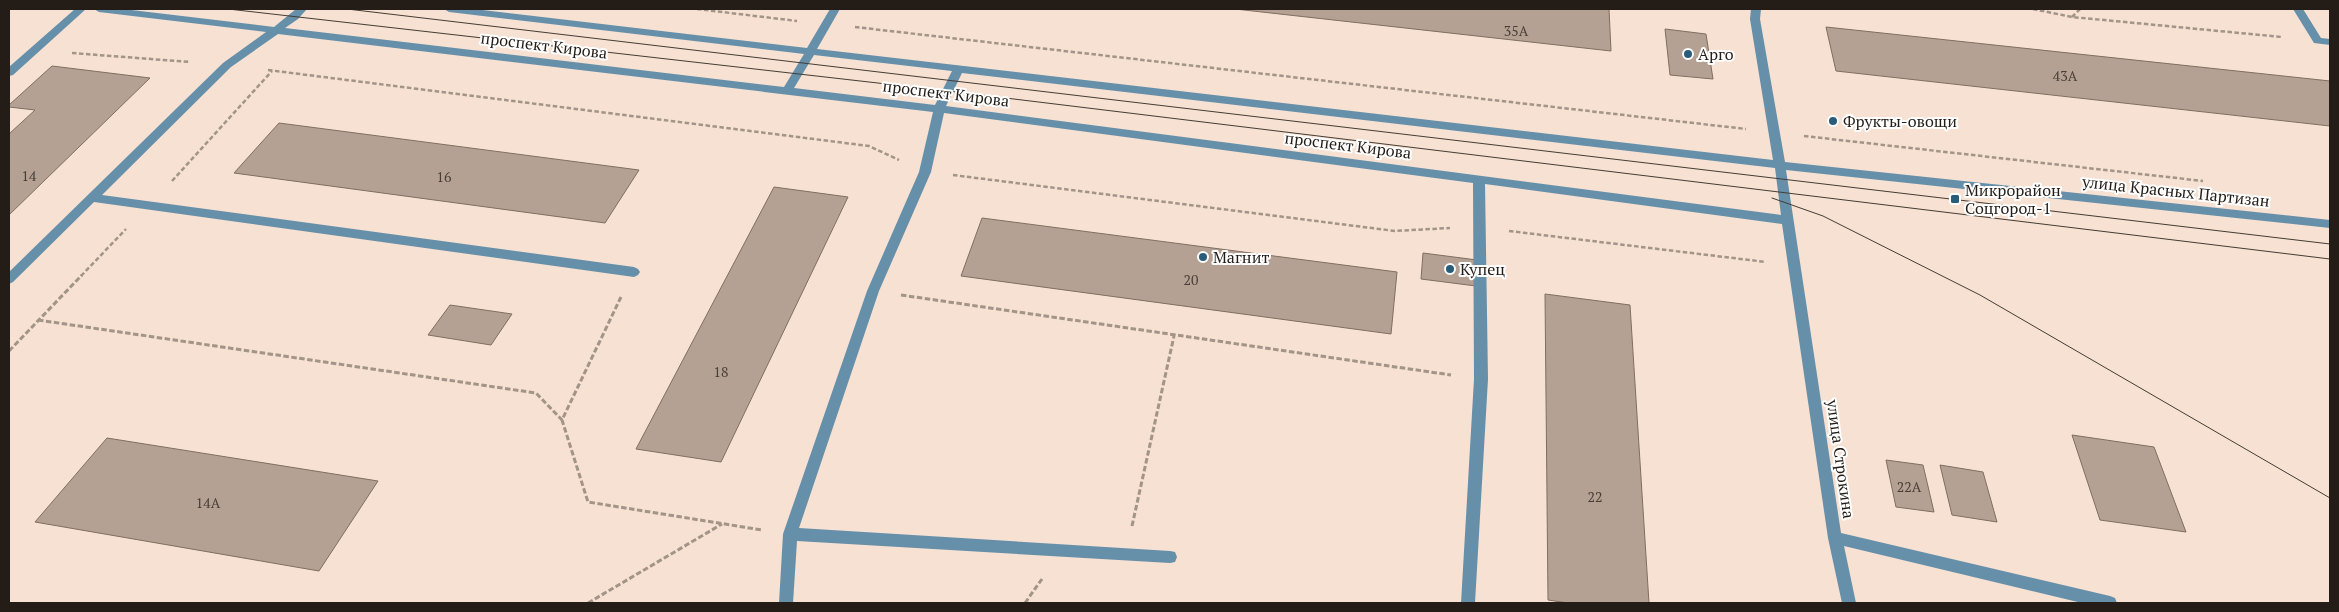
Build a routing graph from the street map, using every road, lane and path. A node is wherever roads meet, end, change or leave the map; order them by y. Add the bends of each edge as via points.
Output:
1 (81, 9) edge
2 (99, 9) edge
3 (302, 9) edge
4 (449, 9) edge
5 (697, 9) edge
6 (835, 9) edge
7 (1756, 9) edge
8 (2033, 9) edge
9 (2080, 9) edge
10 (2298, 9) edge
11 (2072, 17) junction
12 (826, 24) junction
13 (276, 30) junction
14 (2318, 41) junction
15 (2330, 42) edge
16 (810, 52) junction
17 (958, 69) junction
18 (9, 74) edge
19 (788, 90) junction
20 (939, 109) junction
21 (1776, 133) junction
22 (1780, 165) junction
23 (1479, 179) junction
24 (2211, 182) dead end
25 (94, 198) junction
26 (1788, 220) junction
27 (2330, 224) edge
28 (634, 272) joint
29 (9, 278) edge
30 (873, 291) junction
31 (38, 320) dead end
32 (1174, 336) junction
33 (1480, 379) junction
34 (562, 420) junction
35 (722, 524) junction
36 (790, 534) junction
37 (1835, 538) junction
38 (1126, 555) junction
39 (1170, 557) dead end
40 (588, 603) edge
41 (786, 603) edge
42 (1468, 603) edge
43 (1849, 603) edge
44 (2110, 603) edge

1 - 18 street
2 - 13 street, проспект Кирова
3 - 13 street
4 - 16 street, проспект Кирова
5 - 12 path
6 - 12 street
7 - 21 street, улица Строкина
8 - 11 path
9 - 11 path
10 - 14 street
11 - 14 path
12 - 16 street
12 - 21 path
13 - 19 street, проспект Кирова
13 - 25 street via 227,65
14 - 15 street
16 - 17 street, проспект Кирова
16 - 19 street
17 - 20 street
17 - 22 street, проспект Кирова
19 - 20 street, проспект Кирова
20 - 23 street, проспект Кирова
20 - 30 street via 925,172
21 - 22 street, улица Строкина
21 - 24 path
22 - 26 street, улица Строкина
22 - 27 street, улица Красных Партизан
23 - 26 street, проспект Кирова
23 - 33 street
25 - 28 street
25 - 29 street
26 - 37 street, улица Строкина
28 - 34 path
30 - 32 path
30 - 36 street
31 - 34 path via 536,393
32 - 33 path
32 - 38 path
33 - 42 street
34 - 35 path via 588,502
35 - 36 path
35 - 40 path
36 - 38 street
36 - 41 street
37 - 43 street
37 - 44 street, улица Строкина
38 - 39 street

